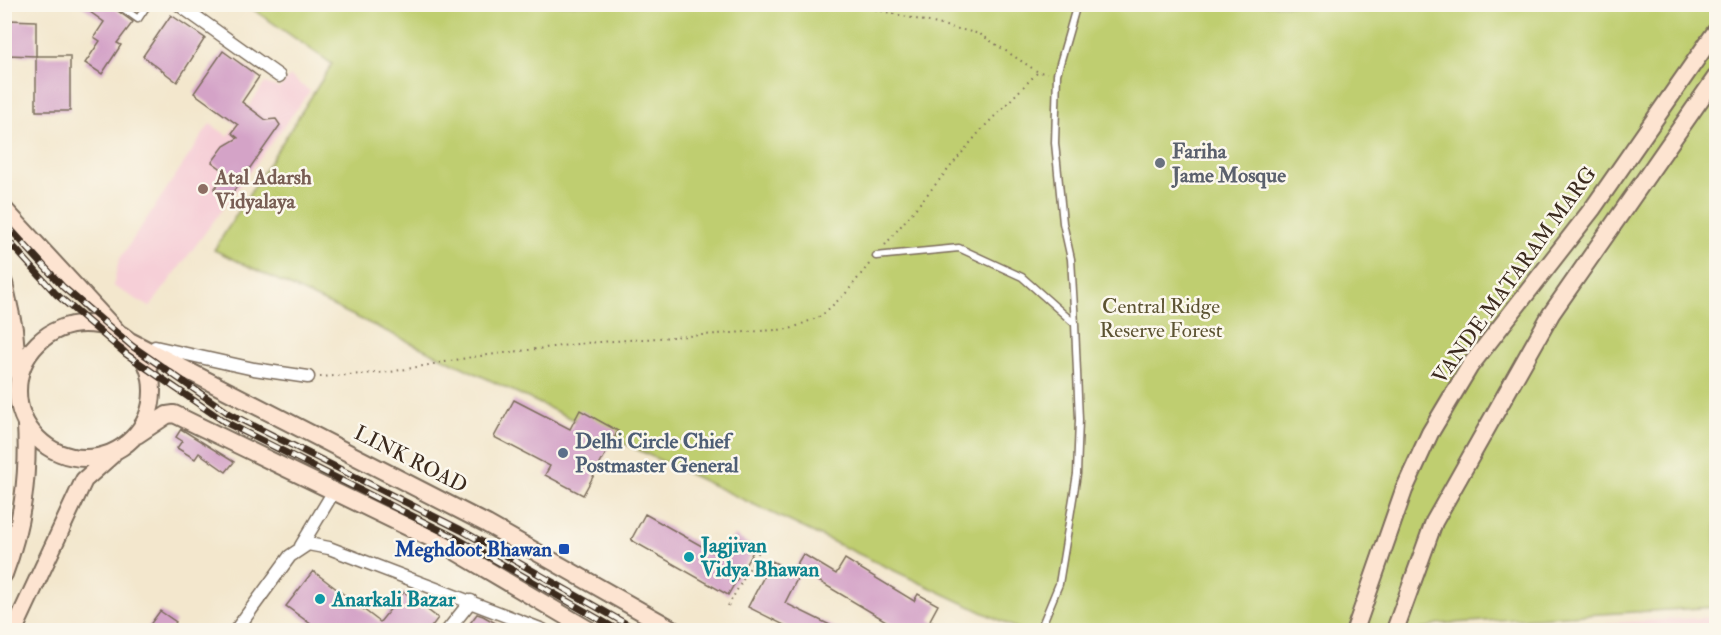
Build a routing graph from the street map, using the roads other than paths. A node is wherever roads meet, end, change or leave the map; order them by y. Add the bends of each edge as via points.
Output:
1 (117, 4) edge
2 (148, 4) edge
3 (178, 4) edge
4 (1077, 4) edge
5 (1716, 31) edge
6 (279, 76) dead end
7 (1716, 77) edge
8 (4, 208) edge
9 (876, 256) road end
10 (4, 283) edge
11 (1076, 324) junction
12 (9, 330) edge
13 (122, 337) junction
14 (308, 377) road end
15 (18, 381) junction
16 (26, 425) junction
17 (137, 435) junction
18 (117, 451) junction
19 (334, 491) junction
20 (301, 546) junction
21 (4, 574) edge
22 (471, 601) junction
23 (14, 630) edge
24 (236, 630) edge
25 (448, 630) edge
26 (543, 630) edge
27 (590, 630) edge
28 (674, 630) edge
29 (1040, 630) edge
30 (1355, 630) edge
31 (1395, 630) edge

1 - 2 lane via 138,19
3 - 6 street
4 - 11 lane via 1057,74 1054,143
5 - 30 main road, VANDE MATARAM MARG via 1593,208 1470,366 1430,433 1404,490
7 - 31 main road via 1551,314 1434,522
8 - 13 main road
9 - 11 lane via 959,248 1022,277
10 - 12 main road
11 - 29 lane via 1079,420 1074,505 1059,584
12 - 15 main road
13 - 14 street via 169,351
13 - 15 main road via 105,327 89,324 56,330 31,351
13 - 17 main road via 142,354 152,381 150,410
13 - 28 main road, LINK ROAD via 487,524
15 - 16 main road via 19,404
16 - 18 main road via 46,447 67,456 89,459
16 - 21 main road via 26,470 14,549
17 - 18 main road
17 - 19 main road via 174,414
18 - 23 main road via 84,480
19 - 20 street
19 - 27 main road via 443,544
20 - 22 street via 317,544 330,548
20 - 24 street via 284,563
22 - 25 street
22 - 26 street

